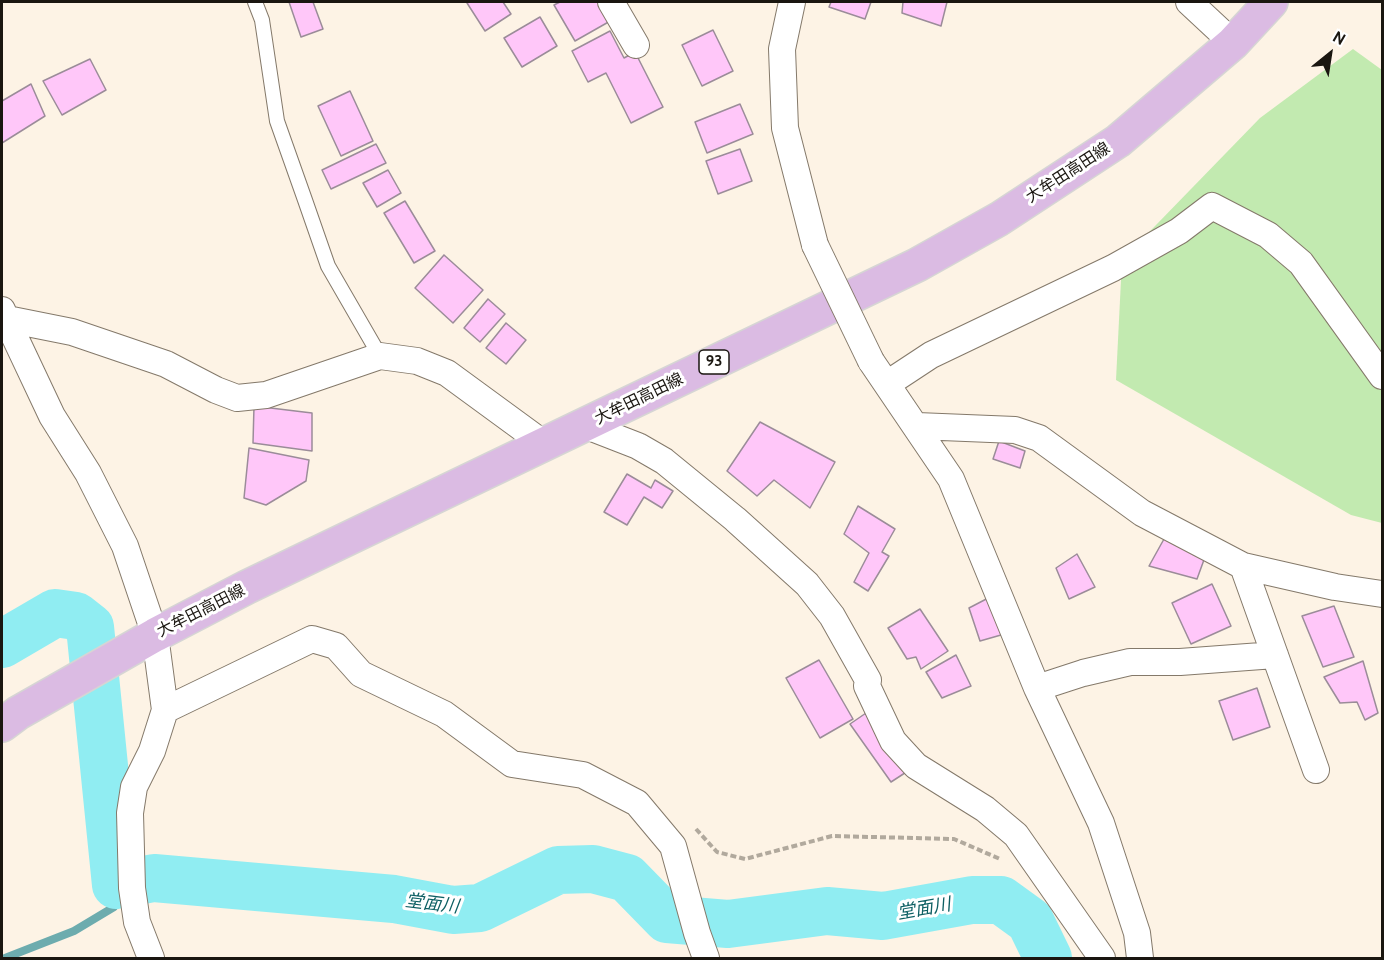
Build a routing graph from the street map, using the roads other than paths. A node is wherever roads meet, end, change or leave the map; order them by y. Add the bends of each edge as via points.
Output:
1 (255, 2) edge
2 (611, 2) edge
3 (792, 2) edge
4 (1189, 2) edge
5 (1271, 2) edge
6 (1233, 43) junction
7 (636, 45) dead end
8 (3, 315) edge
9 (380, 356) junction
10 (1383, 376) edge
11 (887, 384) junction
12 (584, 425) junction
13 (916, 426) junction
14 (544, 444) junction
15 (1243, 566) junction
16 (1383, 594) edge
17 (155, 635) junction
18 (1275, 655) junction
19 (1038, 688) junction
20 (165, 710) junction
21 (2, 725) edge
22 (1316, 770) dead end
23 (151, 958) edge
24 (706, 958) edge
25 (1102, 958) edge
26 (1140, 958) edge

1 - 9 lane via 262,20 277,121 328,266
2 - 7 street
3 - 11 street, bridge via 782,49 785,128 815,246 871,362
4 - 6 street
5 - 6 main road, 大牟田高田線 / 93
6 - 12 main road, 大牟田高田線 / 93 via 1118,141 999,219 917,265
8 - 9 street via 72,332 166,364 237,398 266,395
8 - 17 street via 52,416 88,473 125,546
9 - 14 street via 417,361 447,372
10 - 11 street via 1301,263 1268,235 1212,206 1179,231 1113,268 931,355
11 - 13 street
12 - 14 main road, 大牟田高田線 / 93
12 - 25 street via 638,446 664,461 807,584 832,616 868,680 867,686 893,741 916,766 985,808 1016,835
13 - 15 street via 1014,430 1039,438 1142,513
13 - 19 street via 951,479
14 - 17 main road, 大牟田高田線 / 93
15 - 16 street
15 - 18 street
17 - 20 street
17 - 21 main road, 大牟田高田線 / 93
18 - 19 street via 1130,662
18 - 22 street
19 - 26 street via 1101,823 1137,933
20 - 23 street via 152,751 134,787 130,813 137,922
20 - 24 street via 312,639 336,646 361,674 444,714 512,764 583,775 637,803 673,846

